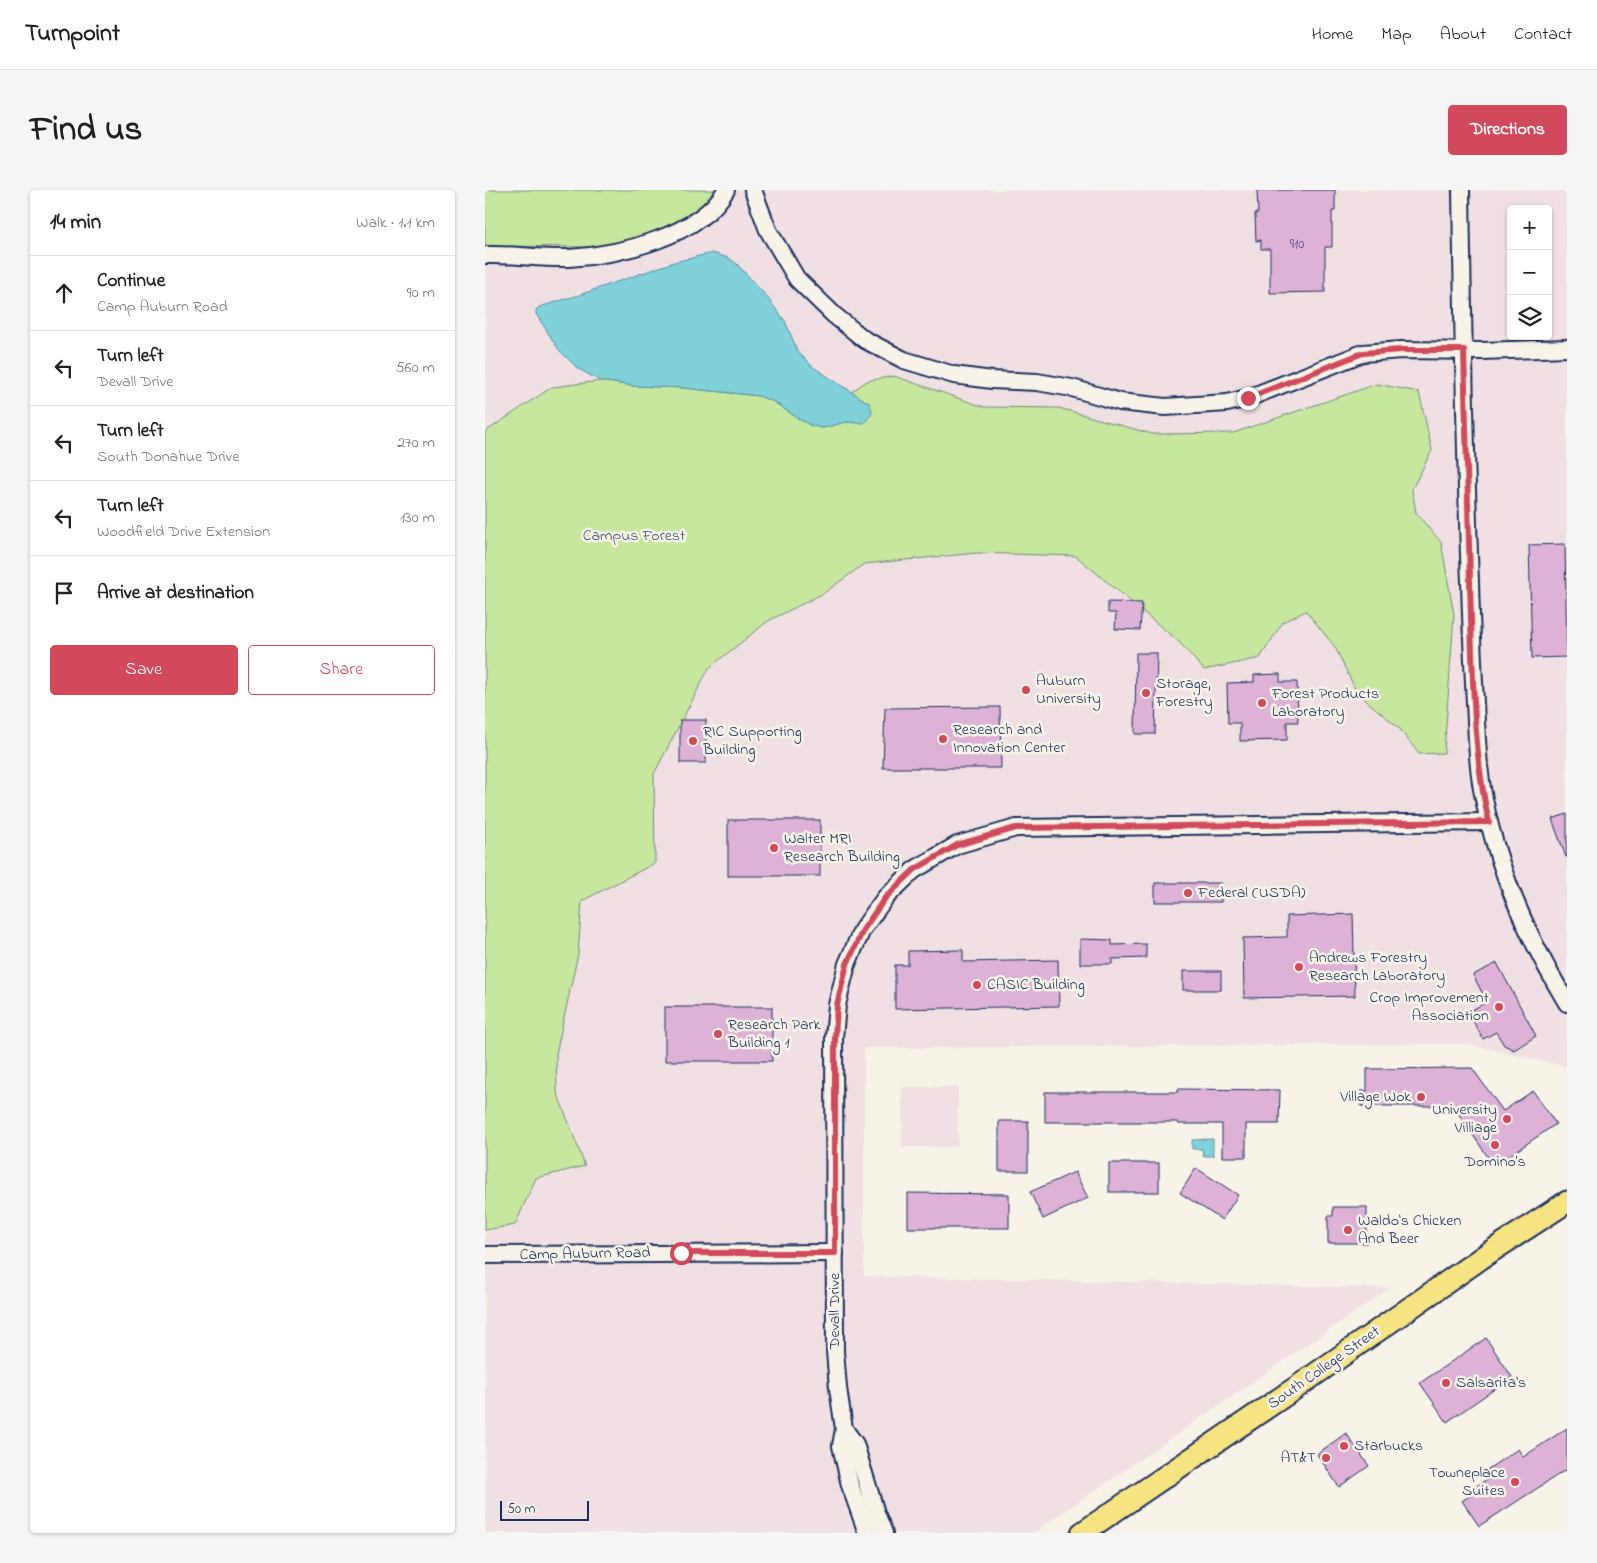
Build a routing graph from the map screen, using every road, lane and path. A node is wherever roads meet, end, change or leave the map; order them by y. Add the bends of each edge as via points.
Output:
1 (726, 190) edge
2 (753, 190) edge
3 (1461, 190) edge
4 (485, 255) edge
5 (1567, 348) edge
6 (1464, 350) junction
7 (1489, 822) junction
8 (1567, 1003) edge
9 (1567, 1202) edge
10 (835, 1253) junction
11 (485, 1255) edge
12 (845, 1429) junction
13 (867, 1533) edge
14 (884, 1533) edge
15 (1082, 1533) edge

1 - 4 street via 701,218 624,250 569,258
2 - 6 street via 768,230 797,279 834,315 865,340 904,360 954,375 1037,382 1120,402 1165,407 1248,398 1363,353
3 - 6 street
5 - 6 street
6 - 7 street via 1476,742
7 - 8 street via 1526,925
7 - 10 street, Devall Drive via 1016,828 957,845 914,870 869,918 854,946 840,988 835,1038
9 - 15 main road, South College Street
10 - 11 street, Camp Auburn Road
10 - 12 street, Devall Drive via 836,1360
12 - 13 street via 841,1446 845,1466
12 - 14 street via 855,1444

